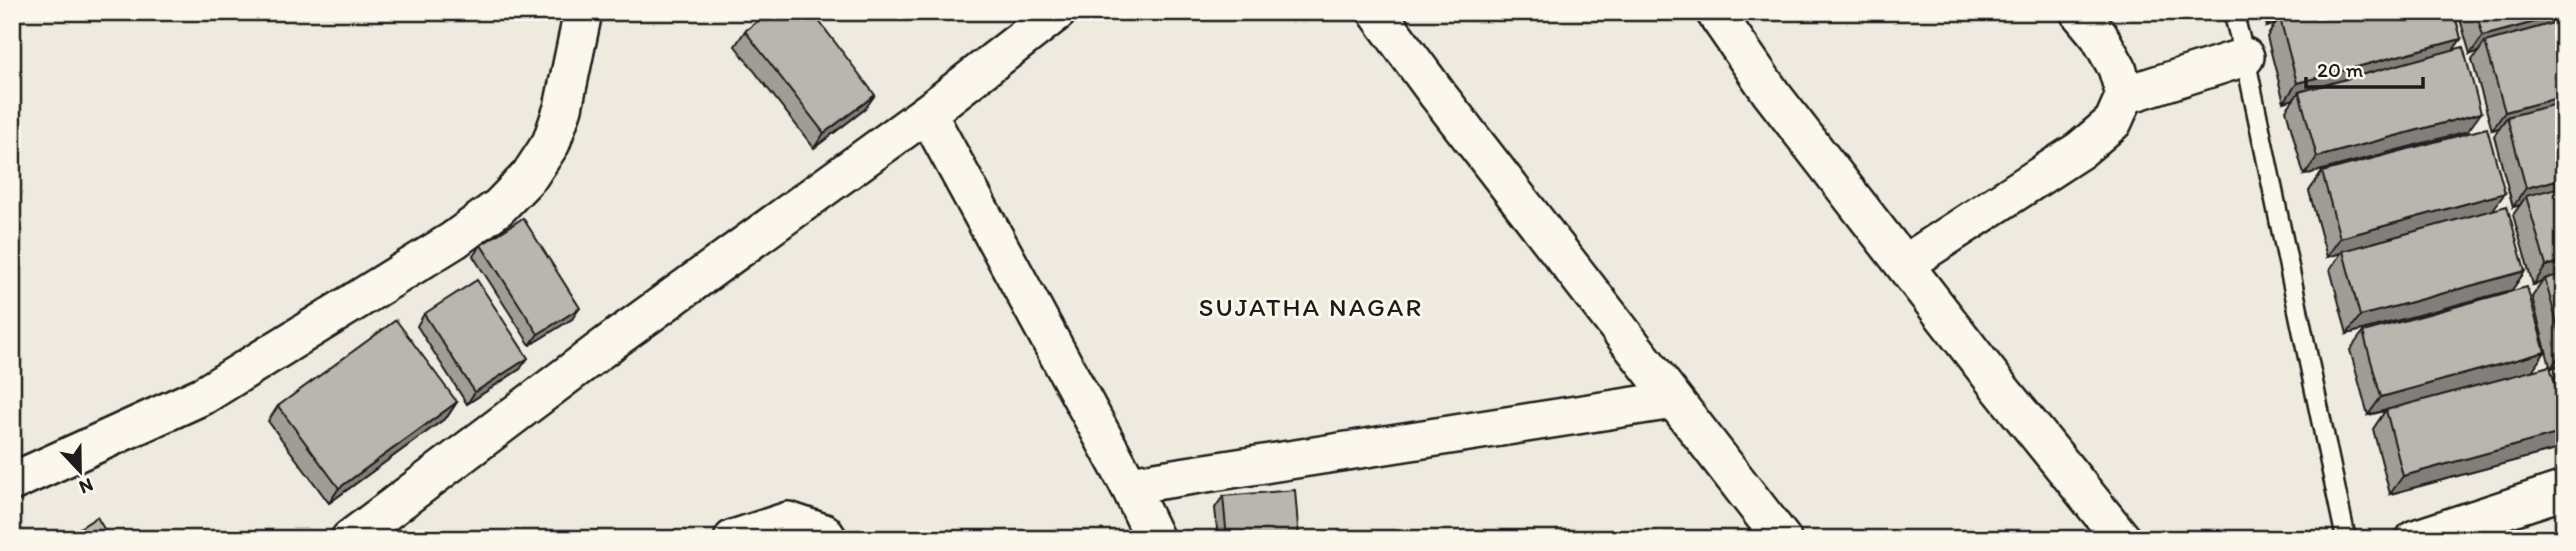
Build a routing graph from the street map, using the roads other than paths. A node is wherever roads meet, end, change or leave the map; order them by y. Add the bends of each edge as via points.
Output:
1 (583, 12) edge
2 (1057, 12) edge
3 (1377, 12) edge
4 (1715, 12) edge
5 (2079, 12) edge
6 (2233, 12) edge
7 (2245, 57) junction
8 (2125, 95) junction
9 (927, 113) junction
10 (1906, 263) junction
11 (1673, 400) junction
12 (12, 482) edge
13 (1129, 485) junction
14 (2564, 490) edge
15 (350, 539) edge
16 (733, 539) edge
17 (828, 539) edge
18 (1155, 539) edge
19 (1782, 539) edge
20 (2122, 539) edge
21 (2346, 539) edge
22 (2415, 539) edge

1 - 12 street via 551,143 530,175 499,207 454,240 204,395
2 - 9 street
3 - 11 street
4 - 10 street via 1771,93
5 - 8 street via 2117,68
6 - 7 lane
7 - 8 street
7 - 21 lane
8 - 10 street via 2113,122 2080,150
9 - 13 street
9 - 15 street
10 - 20 street
11 - 13 street
11 - 19 street
13 - 18 street
14 - 22 street
16 - 17 street via 788,522 824,533

